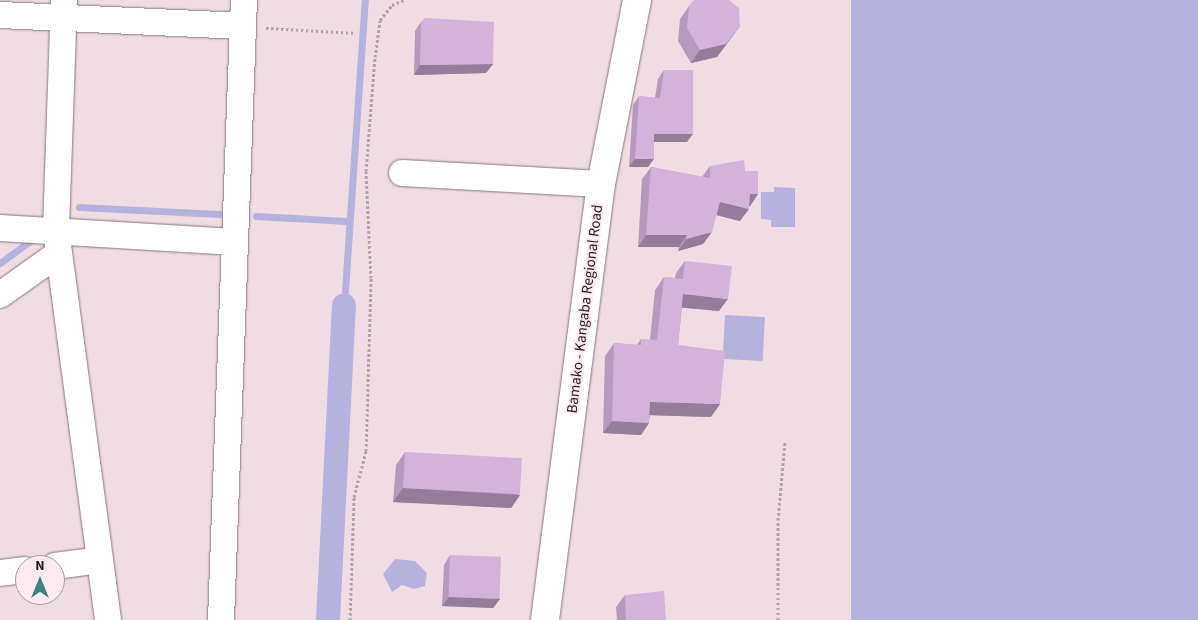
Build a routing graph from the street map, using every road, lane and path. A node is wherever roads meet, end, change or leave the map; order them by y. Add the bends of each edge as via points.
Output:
1 (244, 0) edge
2 (404, 0) edge
3 (637, 0) edge
4 (64, 9) edge
5 (0, 15) edge
6 (243, 26) junction
7 (356, 33) dead end
8 (402, 173) dead end
9 (601, 184) junction
10 (0, 228) edge
11 (58, 241) junction
12 (235, 242) junction
13 (0, 295) edge
14 (785, 442) dead end
15 (100, 560) junction
16 (65, 565) edge
17 (15, 571) edge
18 (0, 573) edge
19 (108, 620) edge
20 (221, 620) edge
21 (350, 620) edge
22 (545, 620) edge
23 (778, 620) edge

1 - 6 street
2 - 21 path via 392,5 380,20 375,57 366,171 371,278 366,451 354,497
3 - 9 street, Bamako - Kangaba Regional Road
4 - 5 street
4 - 6 street
4 - 11 street
6 - 7 path
6 - 12 street
8 - 9 street
9 - 22 street, Bamako - Kangaba Regional Road
10 - 11 street
11 - 12 street
11 - 13 street
11 - 15 street
12 - 20 street
14 - 23 path via 778,520
15 - 16 street
15 - 19 street
17 - 18 street

